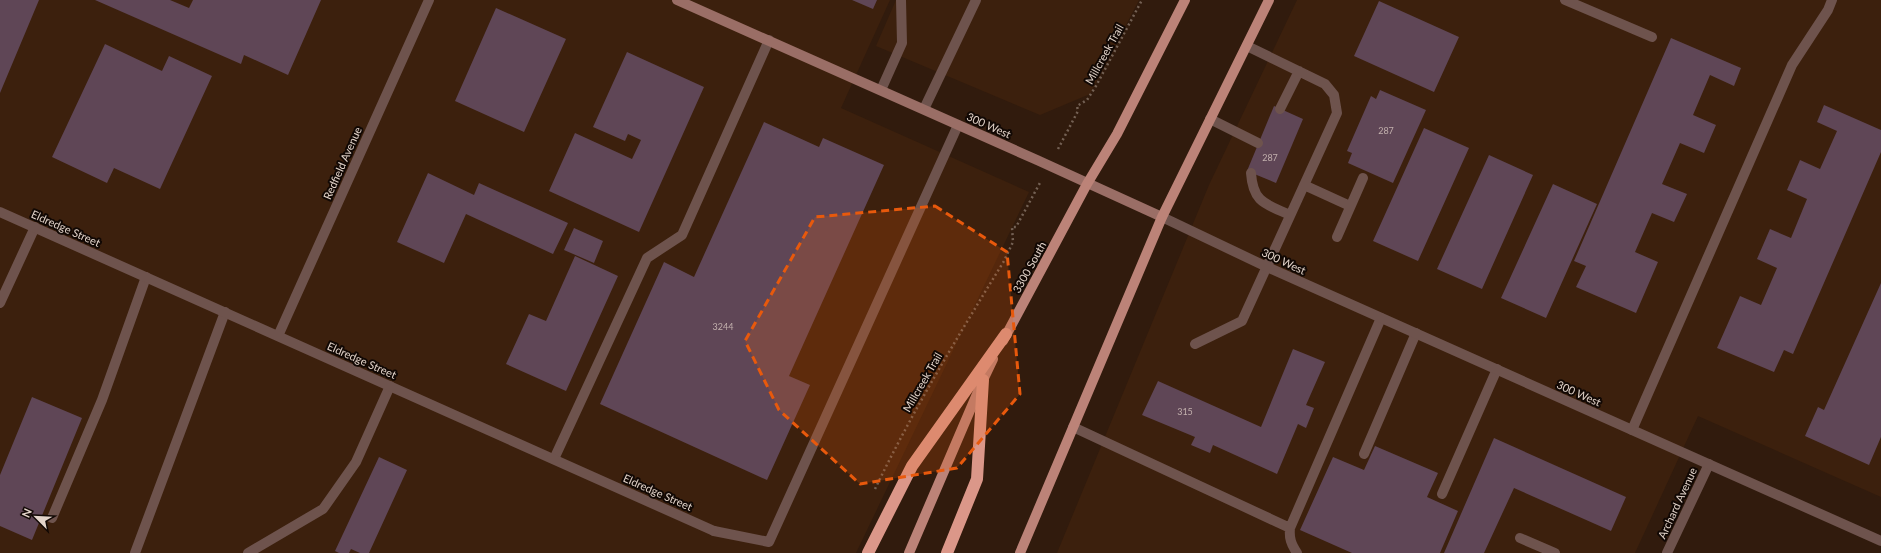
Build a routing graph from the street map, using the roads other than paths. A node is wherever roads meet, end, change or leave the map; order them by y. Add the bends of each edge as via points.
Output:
1 (429, 0) edge
2 (677, 0) edge
3 (901, 0) edge
4 (976, 0) edge
5 (1185, 0) edge
6 (1269, 0) edge
7 (1565, 0) edge
8 (1832, 0) edge
9 (1652, 37) dead end
10 (770, 40) junction
11 (1247, 46) junction
12 (1299, 71) junction
13 (881, 90) junction
14 (1280, 109) dead end
15 (924, 110) junction
16 (1210, 120) junction
17 (958, 125) junction
18 (1258, 143) dead end
19 (1252, 173) dead end
20 (1363, 178) dead end
21 (1087, 184) junction
22 (1304, 185) junction
23 (1350, 206) junction
24 (0, 212) edge
25 (1290, 216) junction
26 (1162, 217) junction
27 (35, 227) junction
28 (1337, 237) dead end
29 (1267, 266) junction
30 (146, 277) junction
31 (0, 303) edge
32 (225, 312) junction
33 (1381, 318) junction
34 (1416, 333) junction
35 (1006, 334) junction
36 (278, 336) junction
37 (1195, 344) dead end
38 (1497, 369) junction
39 (983, 380) junction
40 (390, 386) junction
41 (1073, 427) junction
42 (1632, 430) junction
43 (1364, 454) dead end
44 (554, 459) junction
45 (1709, 464) junction
46 (1442, 494) dead end
47 (52, 518) dead end
48 (1290, 528) junction
49 (1520, 538) dead end
50 (1881, 541) edge
51 (135, 553) edge
52 (248, 553) edge
53 (868, 553) edge
54 (909, 553) edge
55 (947, 553) edge
56 (1020, 553) edge
57 (1297, 553) edge
58 (1555, 553) edge
59 (1667, 553) edge

1 - 36 street, Redfield Avenue
2 - 10 main road, 300 West
3 - 13 street via 902,43
4 - 15 street
5 - 21 main road, 3300 South via 1116,134
6 - 11 main road
7 - 9 street
8 - 42 street via 1792,65
10 - 13 main road, 300 West
10 - 44 street via 682,236 647,258
11 - 12 street
11 - 16 main road
12 - 14 street
12 - 22 street via 1325,84 1334,95 1338,113
13 - 15 main road, 300 West
15 - 17 main road, 300 West
16 - 18 street
16 - 26 main road
17 - 21 main road, 300 West
17 - 44 street, Eldredge Street via 769,542 714,531
19 - 25 street via 1252,188 1261,202
20 - 23 street
21 - 26 main road, 300 West
21 - 35 main road, 3300 South
22 - 23 street
22 - 25 street
23 - 28 street
24 - 27 street, Eldredge Street
25 - 29 street
26 - 29 street, 300 West
26 - 41 main road
27 - 30 street, Eldredge Street
27 - 31 street
29 - 33 street, 300 West
29 - 37 street via 1242,321
30 - 32 street, Eldredge Street
30 - 47 street via 102,400
32 - 36 street, Eldredge Street
32 - 51 street
33 - 34 street, 300 West
33 - 48 street
34 - 38 street, 300 West
34 - 43 street
35 - 39 main road, 3300 South
35 - 53 highway via 912,466
36 - 40 street, Eldredge Street
38 - 42 street, 300 West
38 - 46 street
39 - 54 main road, 3300 South
39 - 55 highway via 977,479
40 - 44 street, Eldredge Street
40 - 52 street via 356,462 323,509
41 - 48 street
41 - 56 main road
42 - 45 street, 300 West
45 - 50 street, 300 West
45 - 59 street, Archard Avenue
48 - 57 street via 1291,545
49 - 58 street

